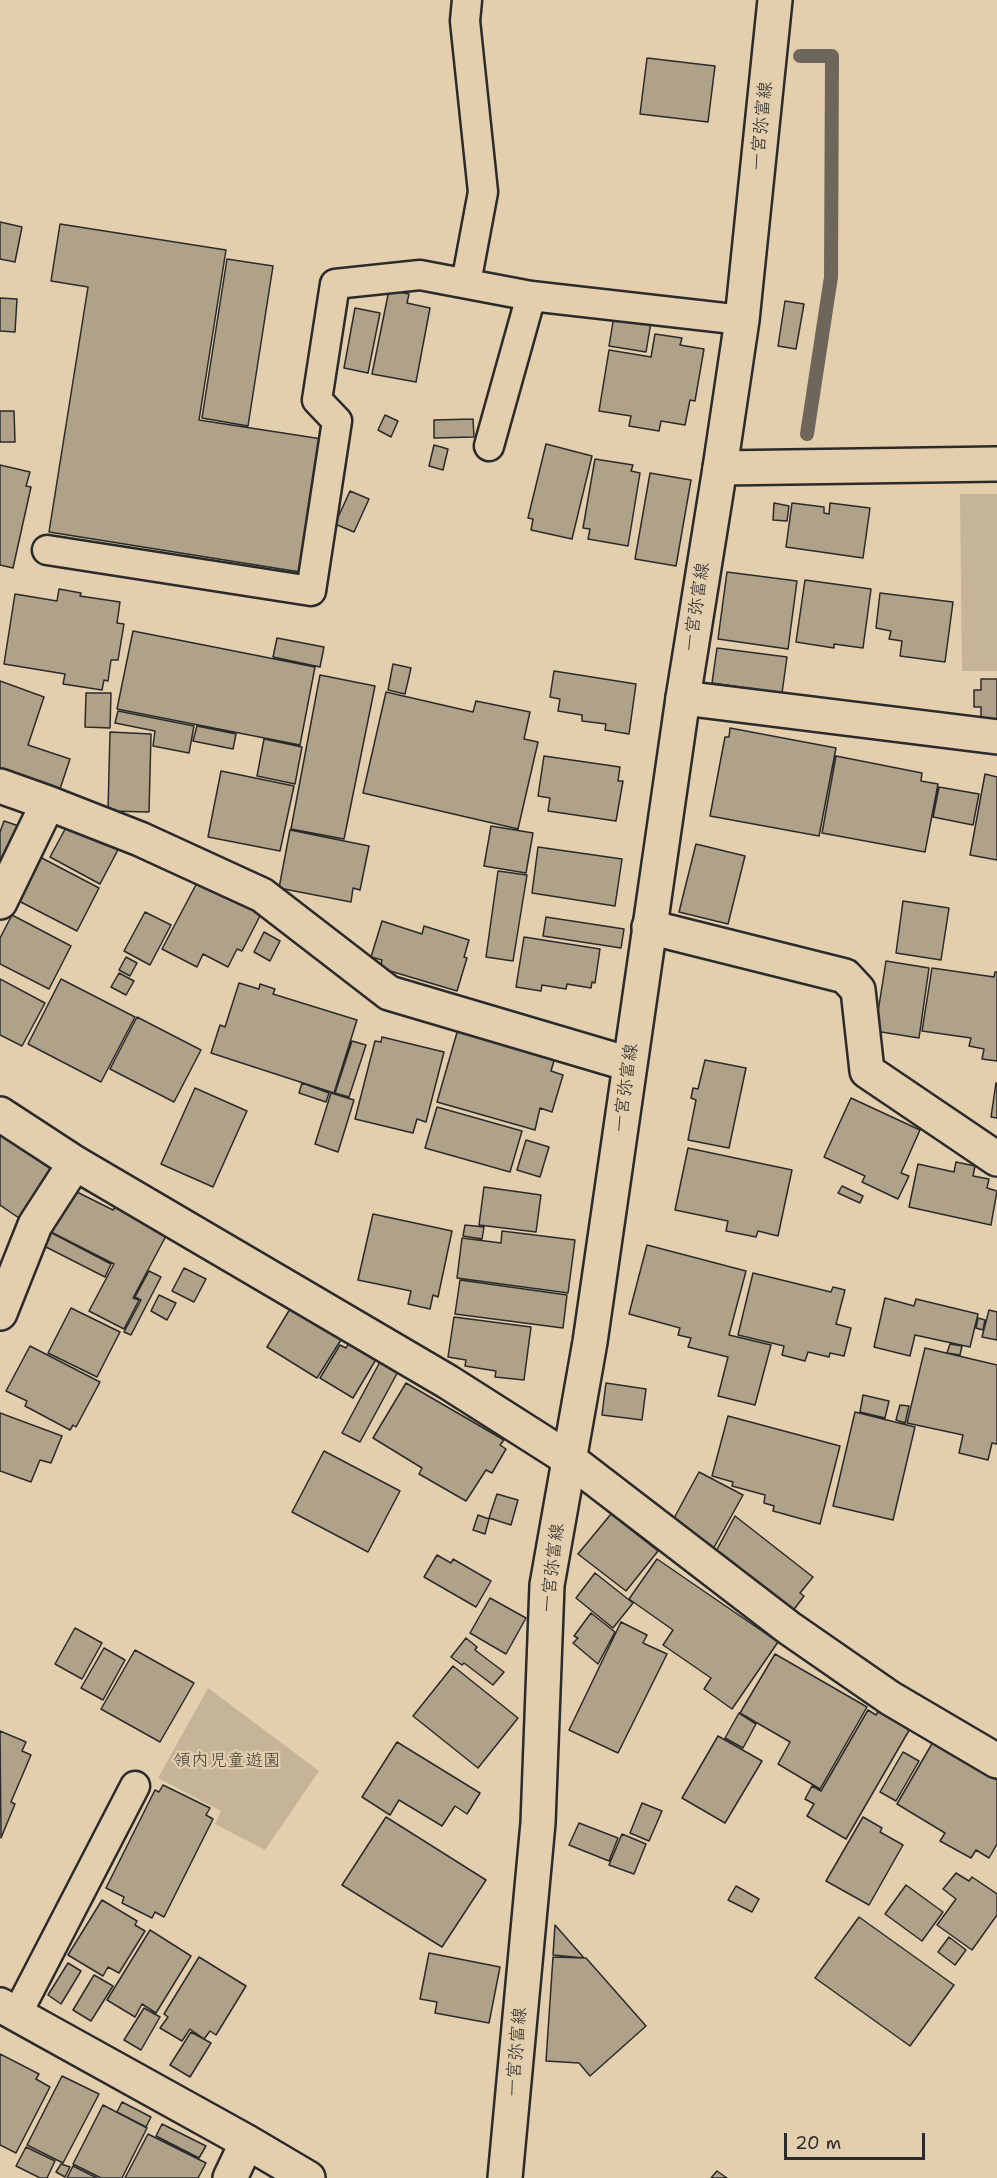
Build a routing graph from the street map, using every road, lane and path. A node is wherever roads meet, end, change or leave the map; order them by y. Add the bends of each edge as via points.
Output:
1 (467, 0) edge
2 (775, 0) edge
3 (466, 283) junction
4 (531, 296) junction
5 (742, 320) junction
6 (489, 446) dead end
7 (997, 464) edge
8 (720, 468) junction
9 (47, 550) dead end
10 (683, 698) junction
11 (997, 737) edge
12 (0, 786) edge
13 (48, 803) junction
14 (0, 902) edge
15 (649, 927) junction
16 (629, 1064) junction
17 (0, 1114) edge
18 (997, 1159) edge
19 (75, 1163) junction
20 (0, 1313) edge
21 (569, 1459) junction
22 (997, 1761) edge
23 (135, 1786) dead end
24 (8, 2010) edge
25 (247, 2142) junction
26 (230, 2178) edge
27 (308, 2178) edge
28 (505, 2178) edge

1 - 3 lane via 465,21 483,192
2 - 5 street, 一宮弥富線
3 - 4 lane
3 - 9 lane via 420,275 335,284 317,400 337,421 311,591
4 - 5 lane
4 - 6 lane
5 - 8 street, 一宮弥富線
7 - 8 street
8 - 10 street, 一宮弥富線
10 - 11 street
10 - 15 street, 一宮弥富線
12 - 13 street
13 - 14 street
13 - 16 street via 140,839 262,895 389,993
15 - 16 street, 一宮弥富線
15 - 18 street via 845,976 858,990 867,1071
16 - 21 street, 一宮弥富線 via 590,1342
17 - 19 street
19 - 20 street via 35,1225
19 - 21 street via 447,1382
21 - 22 street via 789,1628 890,1698
21 - 28 street, 一宮弥富線 via 548,1585 538,1823
23 - 24 lane
24 - 25 street
25 - 26 street
25 - 27 street

